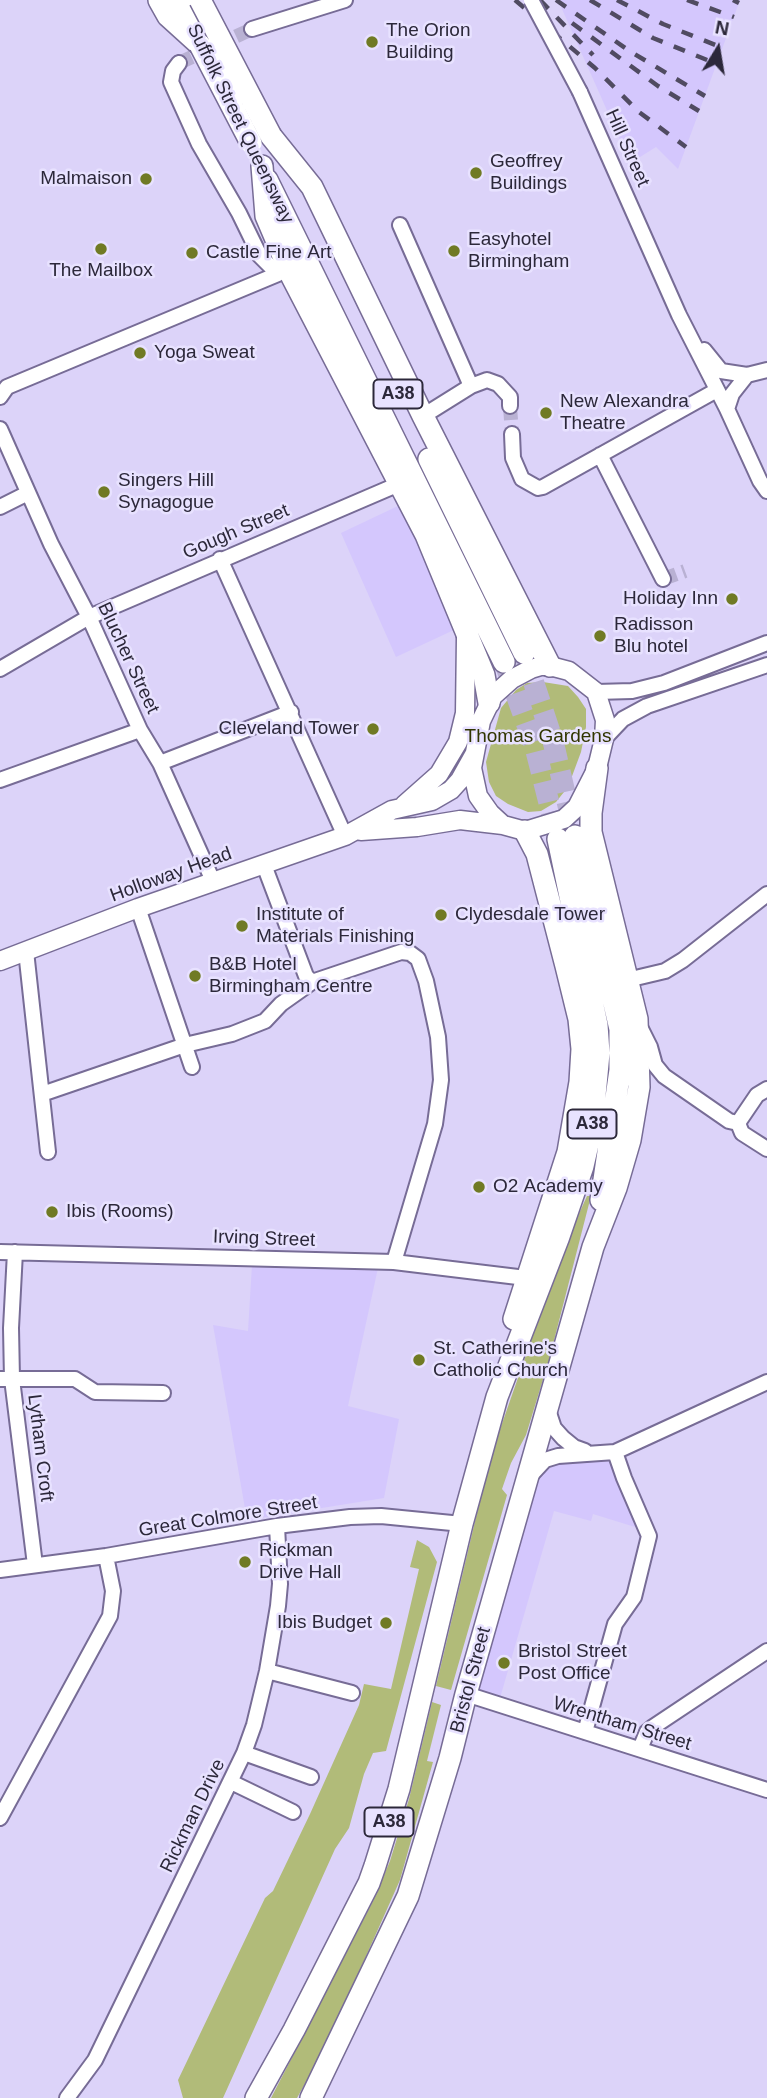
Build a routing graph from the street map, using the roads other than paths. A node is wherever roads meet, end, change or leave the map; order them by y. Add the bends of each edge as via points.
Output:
1 (159, 0) edge
2 (181, 0) edge
3 (200, 0) edge
4 (343, 0) edge
5 (531, 0) edge
6 (251, 29) tunnel mouth
7 (200, 45) junction
8 (178, 63) dead end
9 (271, 136) junction
10 (262, 166) junction
11 (400, 225) dead end
12 (356, 242) dead end
13 (285, 275) junction
14 (354, 276) junction
15 (679, 315) junction
16 (767, 370) edge
17 (747, 375) junction
18 (471, 386) junction
19 (717, 390) junction
20 (0, 397) edge
21 (510, 406) tunnel mouth
22 (727, 409) junction
23 (423, 416) junction
24 (0, 429) edge
25 (512, 434) tunnel mouth
26 (4, 452) edge
27 (600, 454) junction
28 (399, 484) junction
29 (765, 485) edge
30 (28, 493) junction
31 (0, 507) edge
32 (220, 559) junction
33 (663, 579) dead end
34 (89, 617) junction
35 (466, 635) junction
36 (767, 643) edge
37 (524, 653) tunnel mouth
38 (504, 662) tunnel mouth
39 (767, 665) edge
40 (550, 666) junction
41 (0, 669) edge
42 (596, 692) junction
43 (489, 703) junction
44 (291, 712) junction
45 (139, 730) junction
46 (604, 739) junction
47 (474, 755) junction
48 (160, 764) junction
49 (597, 768) junction
50 (0, 780) edge
51 (402, 807) junction
52 (503, 825) junction
53 (525, 831) junction
54 (351, 834) junction
55 (264, 864) junction
56 (214, 881) junction
57 (767, 894) edge
58 (138, 908) junction
59 (26, 951) junction
60 (0, 961) edge
61 (627, 980) junction
62 (312, 982) junction
63 (637, 1019) junction
64 (185, 1045) junction
65 (192, 1067) dead end
66 (767, 1089) edge
67 (42, 1094) junction
68 (738, 1123) junction
69 (767, 1149) edge
70 (48, 1152) dead end
71 (593, 1247) junction
72 (7, 1252) edge
73 (394, 1262) junction
74 (526, 1278) junction
75 (6, 1379) edge
76 (767, 1382) edge
77 (163, 1393) dead end
78 (497, 1397) junction
79 (548, 1410) junction
80 (615, 1452) junction
81 (592, 1453) junction
82 (528, 1478) junction
83 (462, 1524) junction
84 (277, 1527) junction
85 (106, 1556) junction
86 (35, 1565) junction
87 (0, 1570) edge
88 (767, 1651) edge
89 (267, 1671) junction
90 (352, 1693) dead end
91 (466, 1694) junction
92 (585, 1732) junction
93 (634, 1746) junction
94 (244, 1753) junction
95 (311, 1777) dead end
96 (231, 1782) junction
97 (767, 1790) edge
98 (293, 1812) dead end
99 (0, 1818) edge
100 (67, 2098) edge
101 (256, 2098) edge
102 (311, 2098) edge

1 - 7 highway via 168,16
2 - 7 highway, Suffolk Street Queensway / A38
3 - 9 highway, Suffolk Street Queensway / A38, bridge
4 - 6 street
5 - 15 street, Hill Street, bridge via 580,92
7 - 10 highway, Suffolk Street Queensway / A38, bridge
8 - 13 street via 172,82 199,144 260,257
9 - 14 highway via 312,187
9 - 37 highway, Suffolk Street Queensway / A38
10 - 13 highway via 266,216
10 - 38 highway, Suffolk Street Queensway / A38
11 - 18 street
12 - 14 highway
13 - 20 street via 7,387
13 - 28 highway
14 - 23 highway
15 - 17 street, Hill Street via 721,371
15 - 19 street, Hill Street
16 - 17 street
17 - 22 street
18 - 21 street via 487,380 498,384 510,397
18 - 23 street
19 - 22 street, Hill Street
19 - 27 street
22 - 29 street, Hill Street
23 - 40 highway
24 - 26 street, Blucher Street
25 - 27 street via 513,458 522,479 538,488
26 - 30 street, Blucher Street
27 - 33 street
28 - 32 street, Gough Street
28 - 35 highway via 426,535
30 - 31 street
30 - 34 street, Blucher Street
32 - 34 street, Gough Street
32 - 44 street
34 - 41 street, Gough Street
34 - 45 street, Blucher Street
35 - 43 highway via 484,675
35 - 51 main road via 465,713 458,742 439,774
36 - 42 street via 664,683 632,691
39 - 46 street via 647,706 623,719
40 - 42 main road via 569,671
40 - 43 main road via 531,668 501,687
42 - 46 main road
43 - 47 main road
44 - 48 street
44 - 54 street
45 - 48 street, Blucher Street
45 - 50 street
46 - 49 main road
47 - 51 main road, Holloway Head via 451,790 432,801
47 - 52 main road via 478,796
48 - 56 street, Blucher Street
49 - 53 main road via 572,813
49 - 61 highway via 591,832
51 - 54 main road, Holloway Head
52 - 53 main road
52 - 54 main road, Holloway Head via 460,820
53 - 74 highway via 537,854 557,929 582,1049 568,1152
54 - 55 main road, Holloway Head
55 - 56 main road, Holloway Head
55 - 62 street
56 - 58 main road, Holloway Head
57 - 61 street via 683,960 665,971
58 - 59 main road, Holloway Head
58 - 64 street
59 - 60 main road, Holloway Head
59 - 67 street
61 - 63 highway
62 - 64 street via 279,1015 232,1034
62 - 73 street via 401,952 418,959 426,981 438,1037 435,1125
63 - 68 street via 654,1065 664,1076
63 - 71 highway via 639,1087 633,1128
64 - 65 street
64 - 67 street
66 - 68 street via 757,1095
67 - 70 street
68 - 69 street via 743,1133
71 - 78 highway, A38 via 621,1041 566,838 597,1025 597,1088 583,1166
71 - 79 highway, Bristol Street / A38
72 - 73 street, Irving Street
72 - 75 street, Lytham Croft via 10,1328
73 - 74 street, Irving Street
74 - 78 highway
75 - 77 street via 75,1379 95,1392
75 - 86 street, Lytham Croft
76 - 80 street
78 - 83 highway, A38
79 - 81 street via 563,1438
79 - 82 highway, Bristol Street / A38
80 - 81 street
80 - 92 street via 649,1536 634,1597 615,1624
81 - 82 street via 545,1461
82 - 91 highway, Bristol Street / A38
83 - 84 street, Great Colmore Street via 381,1516
83 - 101 highway, A38 via 399,1789 372,1875
84 - 85 street, Great Colmore Street
84 - 89 street, Rickman Drive via 280,1584
85 - 86 street, Great Colmore Street
85 - 99 street via 113,1591 110,1616
86 - 87 street, Great Colmore Street
88 - 93 street via 653,1727
89 - 90 street
89 - 94 street, Rickman Drive
91 - 92 street, Wrentham Street
91 - 102 highway, Bristol Street / A38 via 408,1896
92 - 93 street, Wrentham Street
93 - 97 street, Wrentham Street
94 - 95 street
94 - 96 street, Rickman Drive
96 - 98 street
96 - 100 street, Rickman Drive via 100,2050

